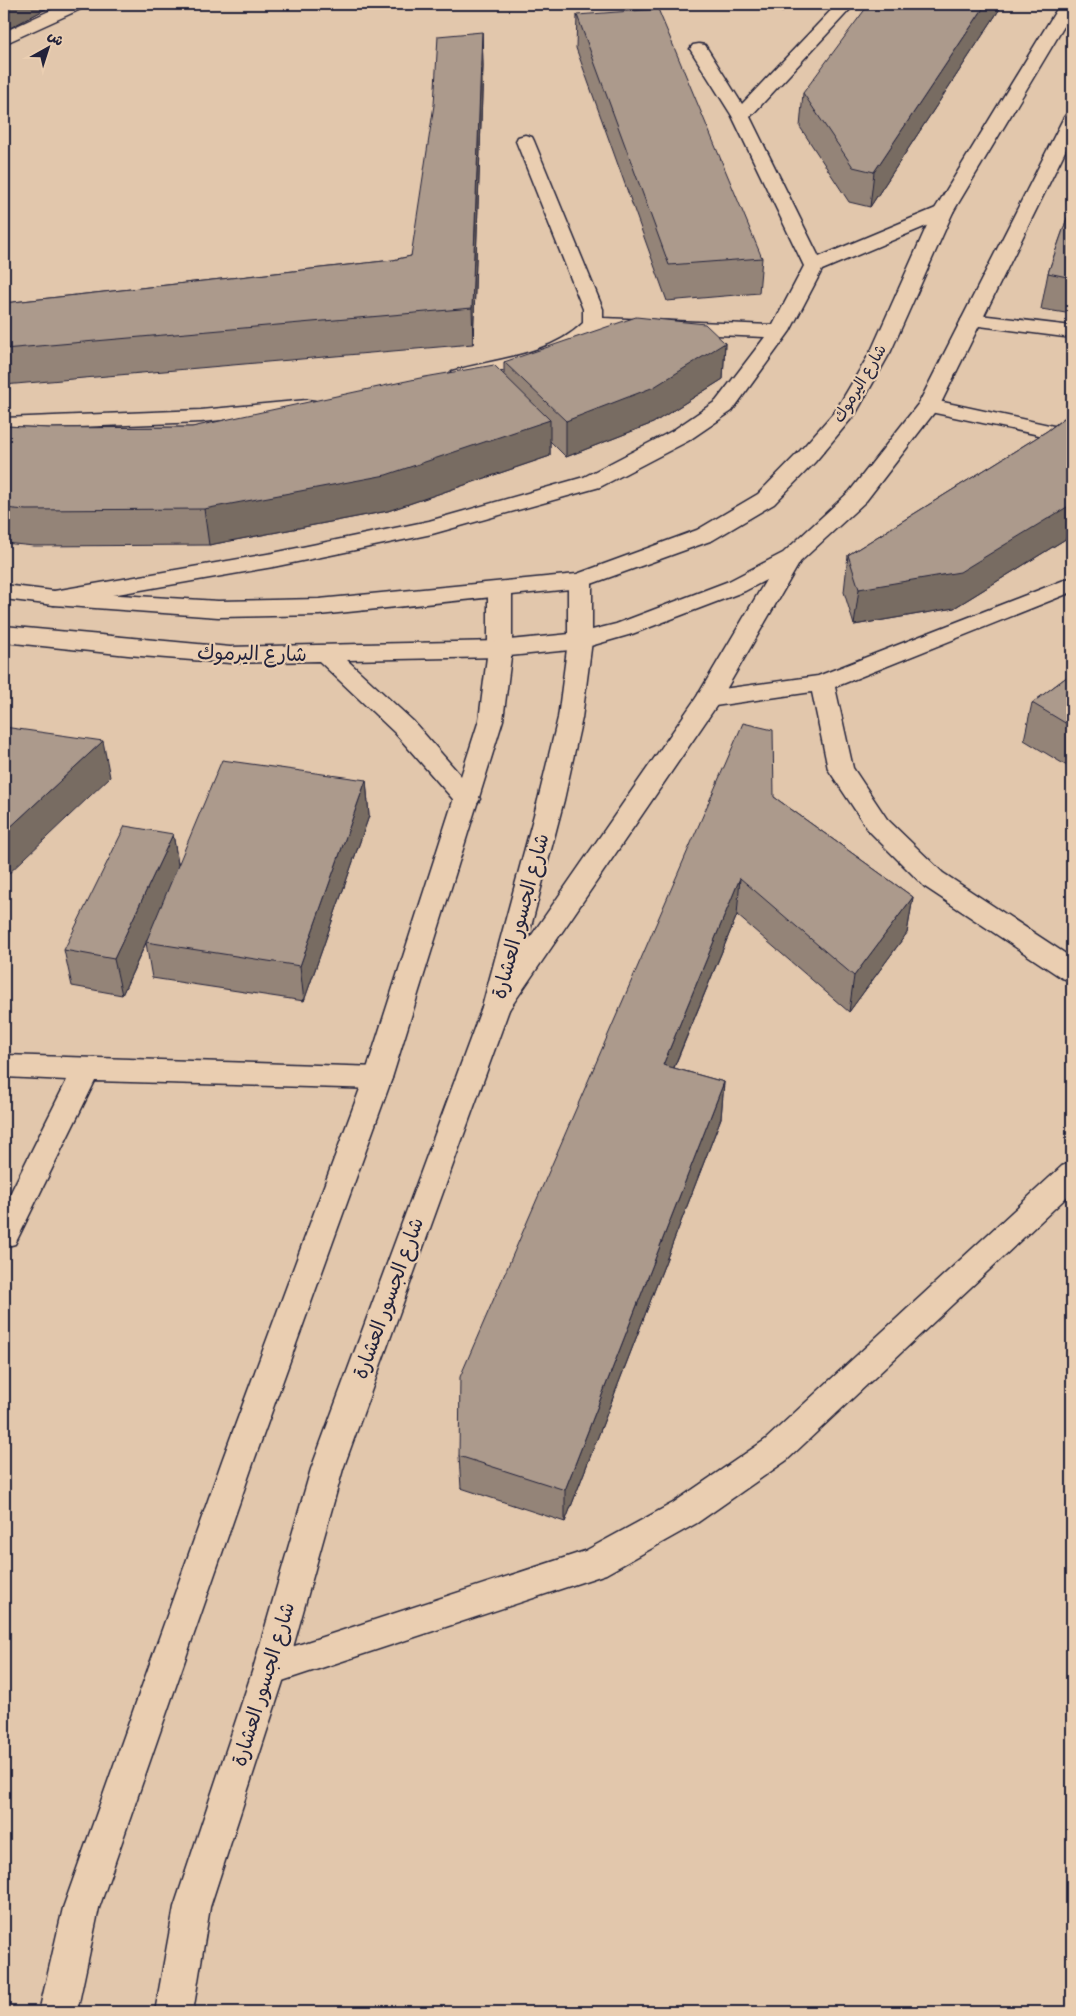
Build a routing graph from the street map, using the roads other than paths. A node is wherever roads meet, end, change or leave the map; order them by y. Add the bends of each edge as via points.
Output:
1 (77, 4) edge
2 (846, 4) edge
3 (1069, 4) edge
4 (4, 38) edge
5 (699, 49) dead end
6 (741, 116) junction
7 (1072, 119) edge
8 (525, 141) dead end
9 (943, 212) junction
10 (814, 266) junction
11 (972, 320) junction
12 (593, 324) junction
13 (780, 331) junction
14 (1072, 332) edge
15 (436, 381) edge
16 (326, 403) edge
17 (929, 405) junction
18 (4, 424) edge
19 (1072, 436) edge
20 (790, 558) junction
21 (580, 581) junction
22 (1072, 584) edge
23 (500, 590) junction
24 (4, 592) edge
25 (54, 598) junction
26 (4, 634) edge
27 (580, 641) junction
28 (500, 649) junction
29 (326, 654) junction
30 (822, 682) junction
31 (708, 699) junction
32 (467, 799) junction
33 (1072, 971) edge
34 (496, 1007) junction
35 (4, 1066) edge
36 (86, 1070) junction
37 (378, 1078) junction
38 (1072, 1174) edge
39 (4, 1235) edge
40 (270, 1669) junction
41 (58, 2012) edge
42 (174, 2012) edge

1 - 4 main road
2 - 6 main road
3 - 9 main road, شارع اليرموك
5 - 6 main road
6 - 10 main road
7 - 11 main road, شارع اليرموك
8 - 12 main road via 593,309
9 - 10 main road
9 - 21 main road, شارع اليرموك via 881,351 846,413 766,499 705,536
10 - 13 main road
11 - 14 main road
11 - 17 main road, شارع اليرموك
12 - 13 main road
12 - 15 main road via 577,340 546,355
13 - 25 main road via 724,406 680,436 592,482 432,527 273,560
16 - 18 main road via 201,416
17 - 19 main road
17 - 20 main road, شارع اليرموك via 858,496
20 - 27 main road, شارع اليرموك via 737,586 624,629
20 - 31 main road
21 - 23 main road, شارع اليرموك
21 - 27 main road, شارع الجسور العشارة
22 - 30 main road
23 - 25 main road, شارع اليرموك via 319,606 218,609
23 - 28 main road
24 - 25 main road, شارع اليرموك
26 - 29 main road, شارع اليرموك via 230,655
27 - 28 main road, شارع اليرموك
27 - 34 main road, شارع الجسور العشارة via 570,718
28 - 29 main road, شارع اليرموك
28 - 32 main road via 491,720
29 - 32 main road via 404,727
30 - 31 main road
30 - 33 main road via 841,769 878,825 934,880
31 - 34 main road
32 - 37 main road
34 - 40 main road, شارع الجسور العشارة via 327,1469
35 - 36 main road
36 - 37 main road
36 - 39 main road
37 - 41 main road via 238,1458 80,1908
38 - 40 main road via 776,1450 685,1513 594,1563
40 - 42 main road, شارع الجسور العشارة via 192,1907

